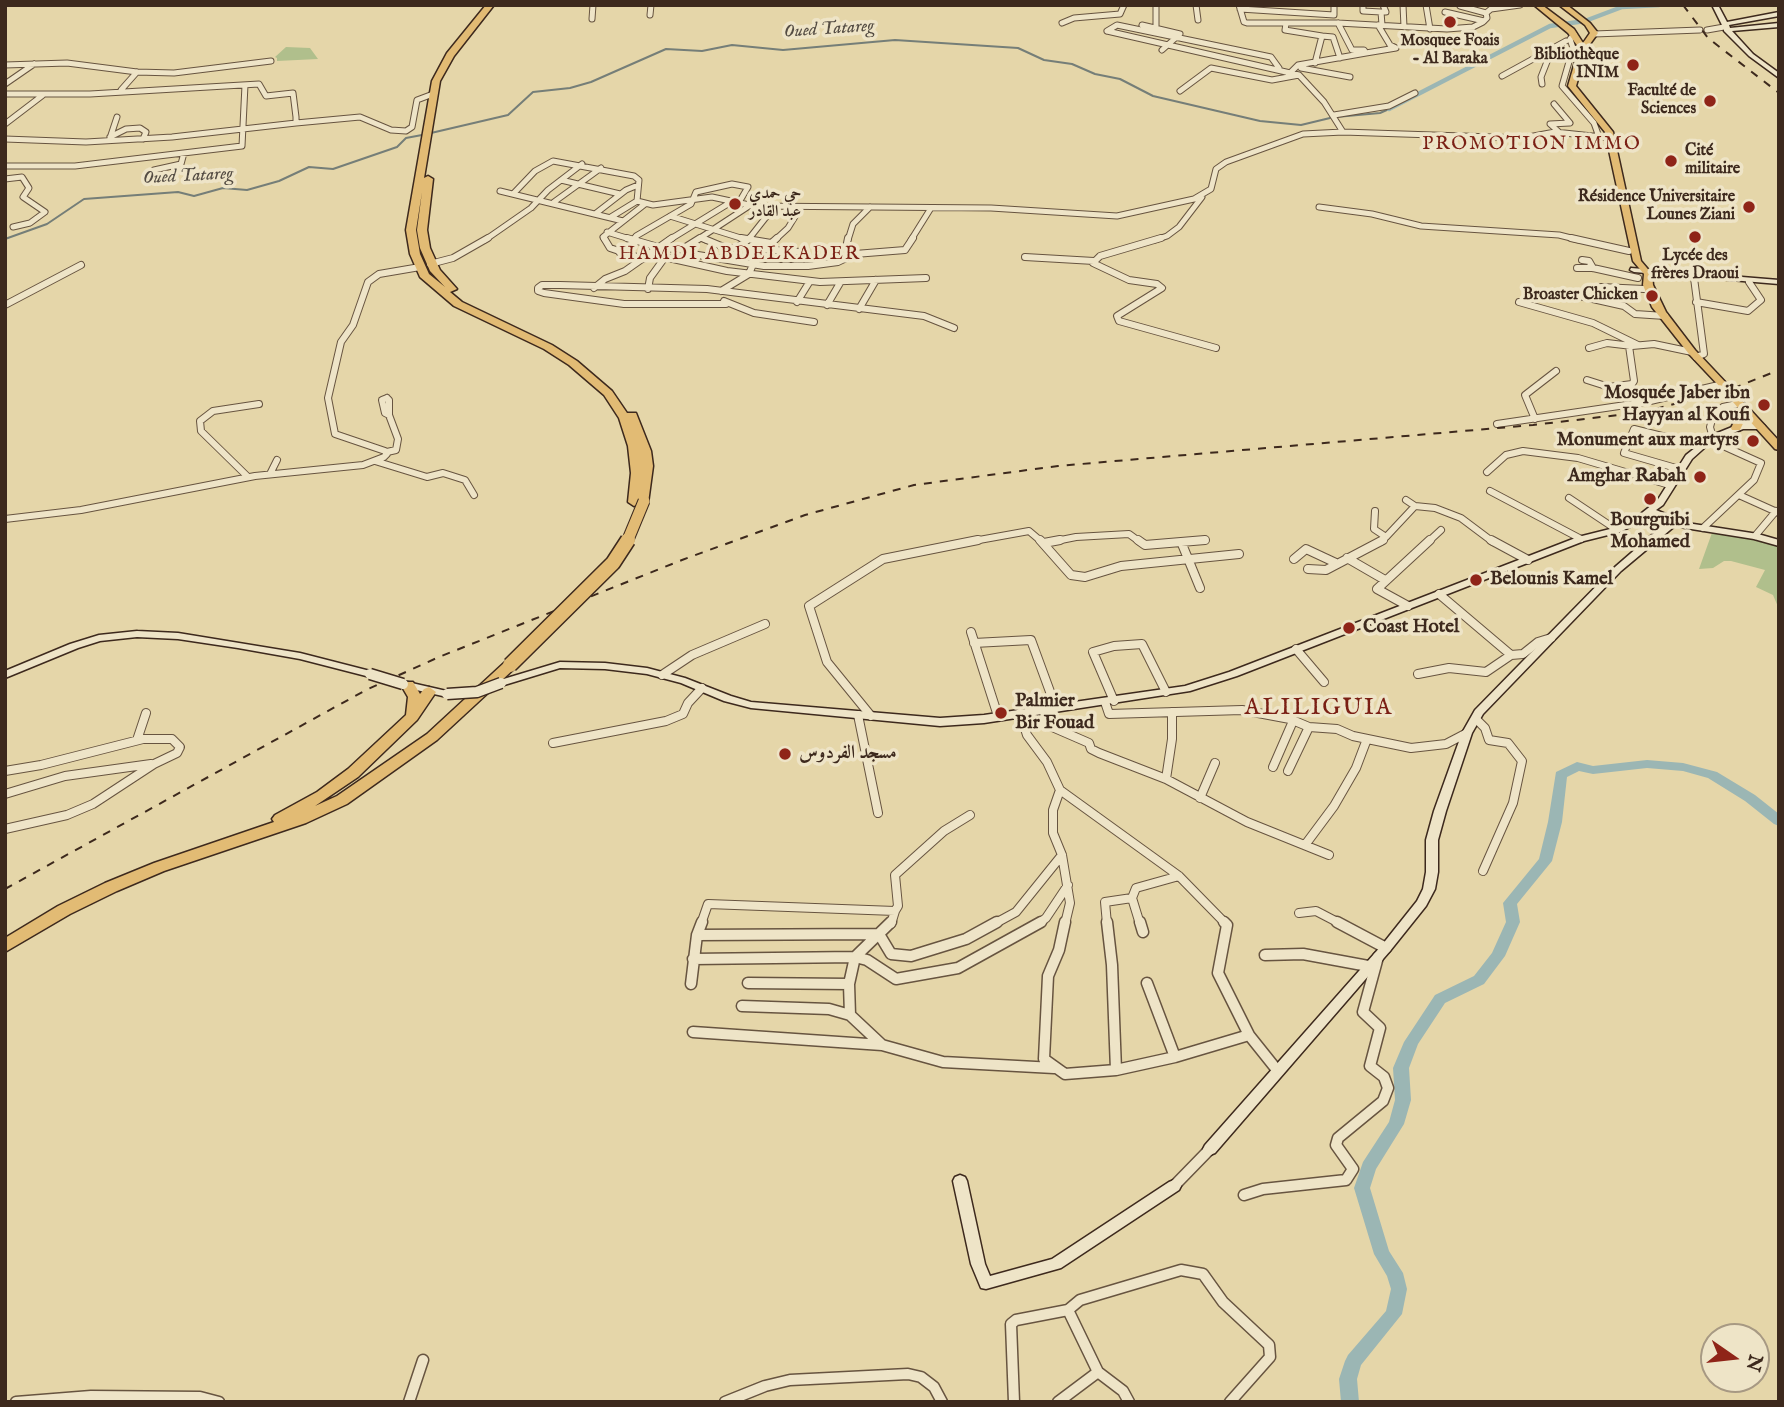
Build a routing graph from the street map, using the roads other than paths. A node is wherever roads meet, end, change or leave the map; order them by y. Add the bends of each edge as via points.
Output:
1 (490, 5) edge
2 (498, 5) edge
3 (593, 5) edge
4 (651, 5) edge
5 (1125, 5) edge
6 (1156, 5) edge
7 (1196, 5) edge
8 (1284, 5) edge
9 (1300, 5) edge
10 (1317, 5) edge
11 (1334, 5) edge
12 (1363, 5) edge
13 (1383, 5) edge
14 (1403, 5) edge
15 (1426, 5) edge
16 (1520, 5) edge
17 (1537, 5) edge
18 (1562, 5) edge
19 (1716, 5) edge
20 (1460, 6) edge
21 (1240, 7) edge
22 (1283, 12) junction
23 (1381, 12) junction
24 (1300, 13) junction
25 (1486, 13) junction
26 (1779, 14) edge
27 (650, 15) dead end
28 (1317, 15) junction
29 (592, 19) dead end
30 (1198, 20) dead end
31 (1484, 20) junction
32 (1062, 23) dead end
33 (1338, 23) junction
34 (1130, 24) dead end
35 (1286, 24) junction
36 (1380, 25) junction
37 (1779, 25) edge
38 (1156, 27) junction
39 (1404, 27) junction
40 (1729, 27) junction
41 (1430, 29) junction
42 (1447, 29) junction
43 (1700, 30) dead end
44 (1707, 30) dead end
45 (1594, 34) junction
46 (1322, 36) junction
47 (1570, 36) junction
48 (1177, 38) junction
49 (1167, 45) junction
50 (1583, 48) junction
51 (1162, 50) dead end
52 (1366, 53) junction
53 (1340, 58) junction
54 (271, 61) dead end
55 (1315, 63) junction
56 (34, 64) junction
57 (5, 65) edge
58 (1279, 68) junction
59 (1293, 69) junction
60 (137, 72) junction
61 (1299, 75) junction
62 (1779, 75) edge
63 (1502, 76) dead end
64 (1350, 77) dead end
65 (5, 84) edge
66 (1542, 84) dead end
67 (245, 85) junction
68 (121, 90) junction
69 (1180, 92) dead end
70 (1415, 93) dead end
71 (5, 94) edge
72 (433, 94) junction
73 (43, 95) junction
74 (1554, 104) dead end
75 (1334, 115) junction
76 (117, 117) dead end
77 (296, 123) junction
78 (5, 124) edge
79 (1396, 125) dead end
80 (243, 128) junction
81 (1343, 132) junction
82 (1559, 132) junction
83 (197, 134) junction
84 (1395, 135) junction
85 (1605, 137) junction
86 (5, 139) edge
87 (109, 139) junction
88 (143, 139) junction
89 (200, 151) junction
90 (184, 153) junction
91 (582, 164) junction
92 (5, 166) edge
93 (601, 168) junction
94 (154, 170) dead end
95 (5, 179) edge
96 (561, 180) junction
97 (578, 184) junction
98 (638, 186) junction
99 (500, 191) dead end
100 (514, 193) junction
101 (620, 194) junction
102 (1204, 195) junction
103 (540, 198) junction
104 (638, 201) junction
105 (554, 202) junction
106 (690, 202) junction
107 (735, 203) junction
108 (645, 204) junction
109 (749, 206) junction
110 (774, 207) junction
111 (801, 207) junction
112 (870, 207) junction
113 (1319, 207) dead end
114 (931, 208) junction
115 (596, 214) junction
116 (670, 216) junction
117 (611, 218) junction
118 (623, 221) junction
119 (695, 224) junction
120 (13, 227) dead end
121 (714, 230) junction
122 (607, 232) junction
123 (702, 238) junction
124 (635, 239) junction
125 (748, 240) junction
126 (771, 243) junction
127 (678, 248) junction
128 (663, 249) junction
129 (764, 249) junction
130 (619, 251) junction
131 (800, 251) dead end
132 (1629, 251) junction
133 (696, 254) junction
134 (855, 254) junction
135 (1025, 257) dead end
136 (643, 259) junction
137 (1582, 260) dead end
138 (1094, 261) junction
139 (685, 262) junction
140 (752, 264) junction
141 (81, 265) dead end
142 (425, 266) junction
143 (1577, 268) dead end
144 (1593, 268) junction
145 (749, 274) junction
146 (1647, 274) junction
147 (1636, 275) junction
148 (926, 278) dead end
149 (1694, 278) junction
150 (876, 280) junction
151 (810, 281) junction
152 (840, 282) junction
153 (1749, 282) junction
154 (1779, 283) edge
155 (592, 287) junction
156 (1601, 288) dead end
157 (648, 289) junction
158 (1644, 289) junction
159 (711, 290) junction
160 (721, 291) junction
161 (1574, 295) dead end
162 (582, 299) junction
163 (797, 302) junction
164 (1519, 302) dead end
165 (1696, 302) junction
166 (726, 304) junction
167 (5, 305) edge
168 (827, 305) junction
169 (859, 309) junction
170 (1663, 314) junction
171 (814, 322) dead end
172 (954, 328) dead end
173 (1638, 345) junction
174 (1629, 346) junction
175 (1216, 348) dead end
176 (1589, 348) dead end
177 (1694, 355) junction
178 (1556, 371) dead end
179 (1587, 380) dead end
180 (1732, 397) junction
181 (259, 404) dead end
182 (389, 415) dead end
183 (1535, 419) junction
184 (1497, 424) dead end
185 (1734, 430) junction
186 (1766, 436) edge
187 (1707, 441) junction
188 (387, 452) junction
189 (1645, 459) junction
190 (277, 460) dead end
191 (375, 461) junction
192 (1676, 468) junction
193 (1487, 472) dead end
194 (270, 474) junction
195 (1635, 474) junction
196 (248, 477) junction
197 (1666, 484) junction
198 (1490, 491) dead end
199 (474, 495) dead end
200 (1739, 495) junction
201 (1570, 498) dead end
202 (1406, 500) dead end
203 (1415, 506) junction
204 (1652, 509) junction
205 (1375, 511) dead end
206 (1777, 512) edge
207 (5, 519) edge
208 (1673, 522) junction
209 (1703, 528) junction
210 (1441, 530) dead end
211 (1617, 530) junction
212 (1755, 536) junction
213 (1386, 537) junction
214 (1581, 539) junction
215 (1205, 540) dead end
216 (1044, 543) junction
217 (1779, 543) edge
218 (1182, 544) junction
219 (1239, 554) dead end
220 (1347, 558) junction
221 (1188, 559) junction
222 (1294, 559) dead end
223 (1528, 560) junction
224 (1336, 563) junction
225 (1308, 569) dead end
226 (1385, 580) junction
227 (1200, 588) dead end
228 (1439, 594) junction
229 (1408, 606) junction
230 (765, 624) dead end
231 (971, 632) dead end
232 (1551, 638) junction
233 (974, 643) junction
234 (1296, 649) junction
235 (1511, 655) junction
236 (505, 664) junction
237 (662, 674) junction
238 (1418, 674) dead end
239 (5, 675) edge
240 (1324, 682) dead end
241 (406, 685) junction
242 (702, 688) junction
243 (1166, 692) junction
244 (440, 693) junction
245 (1109, 701) junction
246 (1056, 708) junction
247 (1172, 712) junction
248 (146, 713) dead end
249 (1020, 713) junction
250 (858, 715) junction
251 (871, 716) junction
252 (998, 716) junction
253 (412, 717) junction
254 (1476, 719) junction
255 (1293, 721) junction
256 (1309, 727) junction
257 (1467, 733) junction
258 (1367, 739) junction
259 (137, 740) junction
260 (553, 743) dead end
261 (397, 754) junction
262 (154, 764) junction
263 (1215, 764) dead end
264 (1273, 766) dead end
265 (5, 771) edge
266 (1289, 771) dead end
267 (1166, 779) junction
268 (1060, 790) junction
269 (5, 794) edge
270 (1200, 798) junction
271 (878, 813) dead end
272 (970, 815) dead end
273 (275, 821) junction
274 (5, 829) edge
275 (1305, 845) junction
276 (1062, 855) junction
277 (1329, 855) dead end
278 (1483, 871) dead end
279 (1179, 876) junction
280 (1068, 885) junction
281 (1132, 898) junction
282 (895, 911) junction
283 (1298, 913) dead end
284 (1143, 932) dead end
285 (879, 934) junction
286 (697, 935) junction
287 (5, 936) edge
288 (5, 946) edge
289 (1382, 952) junction
290 (1265, 955) dead end
291 (855, 957) junction
292 (693, 959) junction
293 (1368, 966) junction
294 (748, 983) dead end
295 (1147, 983) dead end
296 (691, 984) dead end
297 (849, 985) junction
298 (742, 1006) dead end
299 (850, 1015) junction
300 (693, 1032) dead end
301 (1250, 1035) junction
302 (882, 1045) junction
303 (1175, 1057) junction
304 (1054, 1068) junction
305 (1116, 1070) junction
306 (1277, 1070) junction
307 (1210, 1149) joint
308 (960, 1181) dead end
309 (1174, 1186) joint
310 (1244, 1195) dead end
311 (1068, 1310) junction
312 (423, 1360) dead end
313 (1098, 1372) junction
314 (16, 1402) edge
315 (219, 1402) edge
316 (409, 1402) edge
317 (725, 1402) edge
318 (942, 1402) edge
319 (1014, 1402) edge
320 (1058, 1402) edge
321 (1129, 1402) edge
322 (1230, 1402) edge

1 - 72 highway via 450,55
2 - 142 highway via 461,50 443,86 423,218
3 - 29 street
4 - 27 street
5 - 32 street via 1120,14 1070,18
6 - 38 street
7 - 30 street
8 - 22 street
9 - 24 street
10 - 28 street
11 - 28 street via 1334,15
12 - 23 street via 1363,11
13 - 23 street via 1386,12
14 - 39 street
15 - 41 street
16 - 25 street
17 - 47 main road
18 - 45 main road via 1585,21
19 - 40 main road
20 - 25 street
21 - 22 street
21 - 35 street via 1244,22
22 - 24 street
23 - 36 street
24 - 28 street
25 - 31 street
26 - 40 main road
31 - 42 street via 1467,29
31 - 42 street via 1444,14
33 - 35 street
33 - 36 street
33 - 52 street via 1352,51
34 - 38 street
35 - 46 street via 1285,30
36 - 39 street
36 - 52 street via 1396,48
37 - 40 main road
38 - 48 street via 1180,34
39 - 41 street
40 - 44 street
40 - 62 main road via 1751,55
41 - 42 street
43 - 45 street
45 - 50 main road
46 - 53 street via 1333,37
46 - 55 street
47 - 50 main road
47 - 63 street
47 - 66 street via 1549,52
47 - 85 street via 1573,47 1562,86
48 - 49 street
48 - 49 street via 1119,25 1107,31
48 - 58 street via 1271,57
49 - 51 street
49 - 58 street
50 - 85 main road via 1572,86 1597,116
52 - 53 street
53 - 55 street
54 - 60 street via 185,73
55 - 59 street
56 - 57 street
56 - 60 street via 67,63
56 - 65 street
58 - 59 street
59 - 61 street
59 - 64 street
60 - 68 street
61 - 69 street via 1272,80 1211,68
61 - 75 street
67 - 68 street
67 - 77 street via 259,85 267,96 293,93
67 - 80 street
68 - 73 street
70 - 75 street via 1389,106
71 - 73 street
72 - 77 street via 417,100 412,127 406,131 360,117
72 - 142 highway via 411,230
73 - 78 street
74 - 82 street via 1570,122 1550,124
75 - 81 street
76 - 87 street
77 - 80 street
79 - 84 street
80 - 83 street
80 - 89 street via 243,146
81 - 84 street
81 - 102 street via 1303,134 1226,162 1216,169 1211,189
82 - 84 street via 1528,138
82 - 85 street
83 - 88 street
83 - 89 street
85 - 132 main road
85 - 146 main road via 1637,261
86 - 87 street
87 - 88 street
87 - 88 street via 126,129 140,128 146,132
89 - 90 street
90 - 92 street via 64,167
90 - 94 street via 181,164
91 - 93 street
91 - 96 street
91 - 100 street via 549,162
93 - 97 street
93 - 98 street via 634,176
95 - 120 street via 22,177 29,187 23,197 45,212 30,223
96 - 97 street
96 - 103 street
97 - 101 street
97 - 105 street
98 - 101 street
98 - 104 street
99 - 100 street
100 - 103 street
101 - 115 street
102 - 114 street via 1117,216
102 - 138 street via 1167,236
103 - 105 street
103 - 142 street via 491,236 453,258
104 - 108 street
104 - 117 street
105 - 115 street
106 - 107 street via 712,197
106 - 107 street via 697,191 732,184 748,187
106 - 108 street
106 - 116 street
107 - 109 street
107 - 119 street
108 - 118 street
109 - 110 street
109 - 121 street
110 - 111 street
110 - 125 street
111 - 112 street
111 - 126 street via 795,220
112 - 114 street
112 - 134 street via 849,233 847,243
113 - 132 street via 1421,226 1559,235
114 - 134 street via 905,250
115 - 117 street
116 - 119 street
116 - 124 street
117 - 118 street
118 - 122 street
119 - 121 street
119 - 128 street
121 - 123 street
121 - 125 street
122 - 124 street
122 - 130 street via 604,240
123 - 125 street via 731,249
123 - 127 street
124 - 128 street
124 - 130 street
125 - 126 street
126 - 129 street
127 - 128 street
127 - 133 street
128 - 136 street
128 - 139 street
128 - 157 street
129 - 131 street
129 - 140 street
130 - 136 street
132 - 147 main road
133 - 139 street
133 - 140 street
134 - 140 street via 838,262 808,266
135 - 138 street
136 - 155 street
137 - 144 street
138 - 175 street via 1113,274 1162,288 1117,316 1119,321
139 - 145 street
140 - 145 street
141 - 167 street
142 - 188 street via 379,274 368,282 341,342 328,398 335,434
142 - 236 highway, bridge via 435,286 458,304 579,367 608,393 625,418 634,446 639,502 633,532 613,563
143 - 144 street
144 - 147 street
145 - 151 street
145 - 160 street
146 - 147 main road
146 - 149 main road
146 - 154 main road
146 - 170 main road
147 - 158 main road
148 - 150 street
149 - 153 main road
149 - 165 street
150 - 152 street
150 - 169 street
151 - 152 street
151 - 163 street
152 - 168 street
153 - 154 main road
153 - 165 street via 1761,300 1755,308 1740,311
155 - 157 street
155 - 162 street
155 - 162 street via 538,288
156 - 158 street
157 - 159 street
158 - 170 main road
159 - 160 street
159 - 166 street
160 - 163 street
161 - 170 street via 1624,306 1634,314
162 - 166 street
163 - 168 street
164 - 173 street via 1593,323
165 - 177 street via 1704,354
166 - 171 street
168 - 169 street
169 - 172 street via 924,316
170 - 177 main road
173 - 174 street
173 - 177 street via 1664,345
174 - 176 street via 1607,343
174 - 179 street via 1632,384 1609,387
177 - 180 main road
178 - 183 street via 1525,395
180 - 183 street via 1646,402
180 - 185 main road
180 - 186 main road
180 - 187 street via 1713,416
181 - 196 street via 214,411 201,421 201,431
182 - 188 street via 398,439 396,450
183 - 184 street
185 - 186 main road
185 - 187 main road
187 - 189 street via 1633,429 1625,453
187 - 192 main road via 1686,454
187 - 200 street via 1761,463 1754,480
187 - 204 main road via 1689,457
188 - 191 street
189 - 192 street
189 - 195 street
190 - 194 street
191 - 194 street
191 - 199 street via 427,477 443,473 465,480
192 - 197 main road
193 - 195 street via 1506,455 1524,451 1578,458
194 - 196 street
195 - 197 street
196 - 207 street via 80,510
197 - 204 main road
198 - 214 street
200 - 206 street
200 - 209 street
201 - 211 street
202 - 203 street
203 - 213 street
203 - 223 street via 1461,518
204 - 208 main road
204 - 211 main road
205 - 213 street via 1374,529
206 - 212 street
208 - 209 main road
208 - 232 main road via 1618,569
209 - 212 main road
210 - 226 street
211 - 214 main road
212 - 217 main road
213 - 220 street
214 - 223 main road
215 - 218 street
216 - 218 street via 1129,534 1145,545
216 - 221 street via 1071,575 1085,577 1121,566
216 - 251 street via 1029,531 883,559 809,606 827,662
218 - 221 street
219 - 221 street
220 - 224 street
220 - 226 street
221 - 227 street
222 - 224 street via 1306,549
223 - 228 main road
224 - 225 street via 1326,570
226 - 229 street via 1377,589
228 - 229 main road
228 - 235 street
229 - 234 main road
230 - 237 street via 692,655
231 - 233 street
232 - 235 street via 1523,654
232 - 254 main road
233 - 246 street via 1031,640
233 - 252 street
234 - 240 street
234 - 243 main road via 1233,674
235 - 238 street via 1486,672 1449,668
236 - 261 highway
236 - 288 highway via 432,737 342,800 301,820 111,887
237 - 242 main road
237 - 244 main road, bridge via 560,665 477,692
239 - 241 main road, bridge via 86,642 137,634 178,636 300,656
241 - 244 main road
241 - 253 highway via 415,697
242 - 250 main road via 751,705
242 - 260 street via 683,714 666,721
243 - 245 main road
243 - 245 street via 1142,644 1098,649 1093,652
244 - 253 highway
244 - 261 highway via 386,745 386,750
245 - 246 main road
245 - 247 street via 1109,714
246 - 249 main road
247 - 255 street via 1242,710
247 - 267 street
248 - 259 street
249 - 252 main road
249 - 267 street via 1088,743 1099,753
249 - 268 street via 1027,736 1047,762
250 - 251 main road
250 - 271 street
251 - 252 main road via 940,722
253 - 273 highway via 343,781
254 - 257 main road
254 - 278 street via 1492,743 1508,743 1522,761 1513,803
255 - 256 street
255 - 264 street
256 - 258 street via 1338,729
256 - 266 street
257 - 258 street via 1446,744 1418,748
257 - 289 main road via 1432,841 1429,889
258 - 275 street via 1334,806
259 - 262 street via 173,739 180,747
259 - 265 street
261 - 273 highway via 335,794
262 - 269 street via 65,776
262 - 274 street via 93,804
263 - 270 street
267 - 270 street
268 - 276 street via 1053,810 1054,833
268 - 279 street
270 - 275 street
272 - 282 street via 944,831 895,874
273 - 287 highway via 118,876
275 - 277 street
276 - 280 street
276 - 285 street via 1016,912 966,939 911,956 891,954
279 - 281 street via 1136,888
279 - 301 street via 1227,925 1218,973
280 - 291 street via 1046,918 1031,930 958,968 896,979
280 - 304 street via 1070,903 1048,976 1046,999 1044,1059
281 - 284 street
281 - 305 street via 1105,902
282 - 285 street via 890,926
282 - 286 street via 708,904
283 - 289 street via 1316,911
285 - 286 street
285 - 291 street
286 - 292 street
289 - 293 main road
289 - 310 street via 1363,1012 1380,1028 1370,1066 1384,1077 1388,1088 1375,1109 1338,1138 1336,1145 1353,1169 1346,1180
290 - 293 street via 1303,954
291 - 292 street
291 - 297 street
292 - 296 street
293 - 306 main road
294 - 297 street
295 - 303 street
297 - 299 street
298 - 299 street via 829,1009
299 - 302 street
300 - 302 street
301 - 303 street
301 - 306 street
302 - 304 street via 943,1062
303 - 305 street
304 - 305 street via 1065,1074
306 - 307 main road
307 - 309 street
308 - 309 main road via 986,1283 1056,1264
311 - 313 street
311 - 319 street via 1012,1324
311 - 322 street via 1080,1300 1181,1270 1203,1275 1237,1317 1269,1345 1270,1357
312 - 316 street
313 - 320 street
313 - 321 street via 1123,1391
314 - 315 street via 91,1396 200,1397
317 - 318 street via 790,1380 908,1374 934,1387

